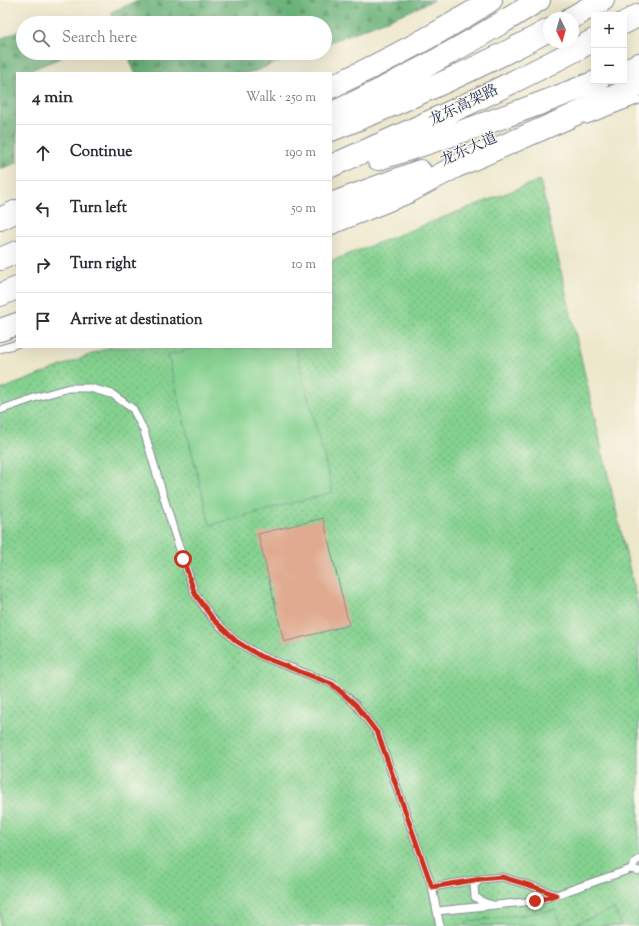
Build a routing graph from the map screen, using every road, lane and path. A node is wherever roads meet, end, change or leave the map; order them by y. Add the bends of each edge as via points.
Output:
1 (491, 0) edge
2 (539, 0) edge
3 (604, 0) edge
4 (579, 14) edge
5 (639, 15) edge
6 (627, 21) edge
7 (543, 33) edge
8 (591, 42) edge
9 (639, 58) edge
10 (639, 64) edge
11 (627, 65) edge
12 (627, 70) edge
13 (591, 84) edge
14 (594, 84) edge
15 (639, 85) edge
16 (332, 87) edge
17 (639, 100) edge
18 (332, 114) edge
19 (583, 122) dead end
20 (332, 130) edge
21 (332, 166) edge
22 (332, 173) edge
23 (452, 177) dead end
24 (404, 202) dead end
25 (332, 204) edge
26 (16, 211) edge
27 (0, 219) edge
28 (332, 223) edge
29 (16, 252) edge
30 (0, 259) edge
31 (16, 288) edge
32 (0, 295) edge
33 (16, 324) edge
34 (0, 330) edge
35 (16, 340) edge
36 (0, 344) edge
37 (16, 344) edge
38 (0, 349) edge
39 (0, 410) edge
40 (639, 859) edge
41 (631, 869) junction
42 (639, 871) edge
43 (481, 879) junction
44 (432, 887) junction
45 (556, 895) junction
46 (495, 906) junction
47 (437, 912) junction
48 (440, 926) edge

1 - 16 main road via 435,34
2 - 18 main road via 448,54
3 - 4 main road
5 - 6 main road
7 - 20 main road, 龙东高架路 via 477,67
8 - 21 main road, 龙东高架路 via 491,94
9 - 11 main road
10 - 12 main road
13 - 22 main road via 442,138
14 - 25 main road, 龙东大道 via 508,132 455,157
15 - 28 main road via 455,167 408,192
17 - 19 lane
23 - 24 lane
26 - 27 main road
29 - 30 main road
31 - 32 main road
33 - 34 main road
35 - 36 main road
37 - 38 lane
39 - 44 lane via 37,396 69,388 90,388 112,394 133,409 144,431 174,534 195,594 213,619 236,641 260,656 332,684 356,705 378,734
40 - 41 lane
41 - 42 lane
41 - 45 lane
43 - 44 lane
43 - 45 lane via 502,877
43 - 46 lane via 474,885 475,897
44 - 47 lane
45 - 46 lane via 535,901
46 - 47 lane
47 - 48 lane

